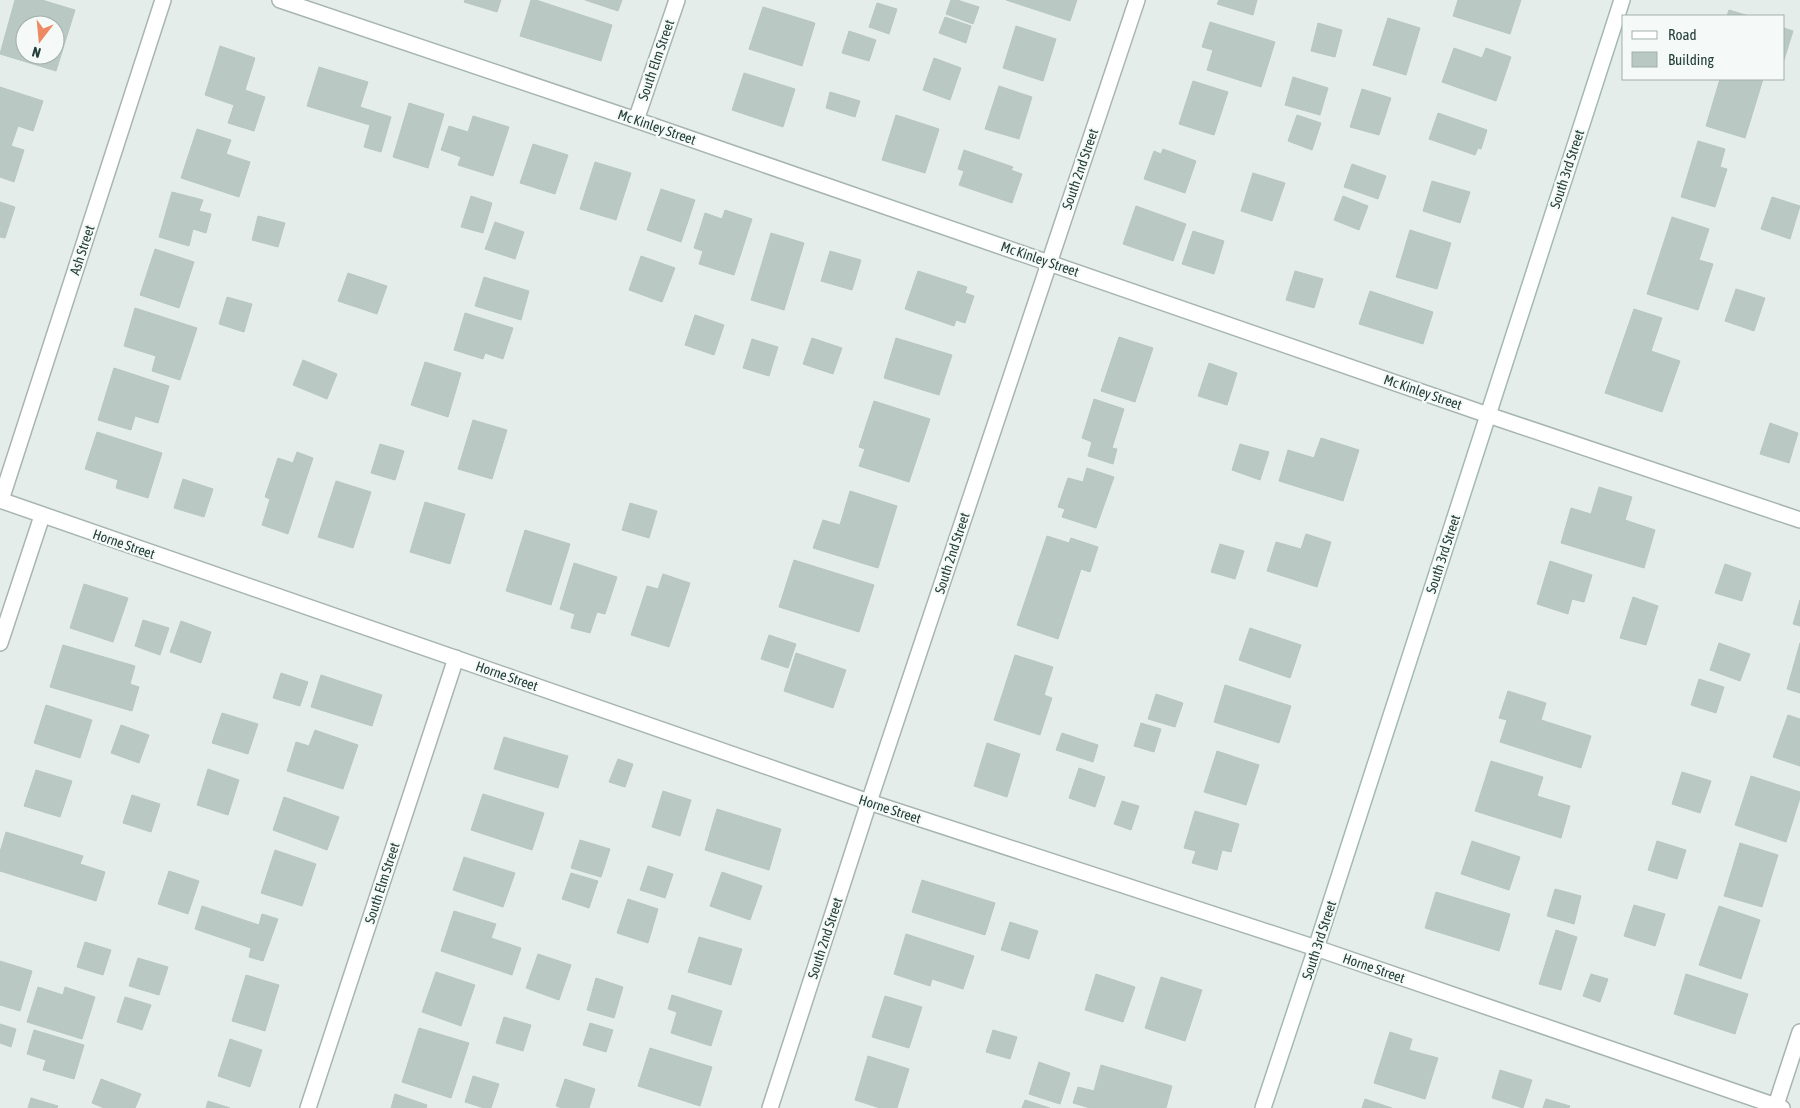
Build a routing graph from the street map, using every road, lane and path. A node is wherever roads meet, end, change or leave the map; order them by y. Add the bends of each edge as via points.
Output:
1 (163, 0) edge
2 (280, 0) edge
3 (677, 0) edge
4 (1137, 0) edge
5 (1622, 0) edge
6 (636, 120) junction
7 (1049, 262) junction
8 (1488, 415) junction
9 (1, 500) edge
10 (42, 516) junction
11 (1800, 520) edge
12 (0, 643) edge
13 (456, 658) junction
14 (870, 802) junction
15 (1316, 948) junction
16 (1800, 1032) edge
17 (1778, 1107) edge
18 (308, 1108) edge
19 (770, 1108) edge
20 (1263, 1108) edge

1 - 9 street, Ash Street
2 - 6 street, Mc Kinley Street
3 - 6 street, South Elm Street
4 - 7 street, South 2nd Street
5 - 8 street, South 3rd Street
6 - 7 street, Mc Kinley Street
7 - 8 street, Mc Kinley Street
7 - 14 street, South 2nd Street
8 - 11 street, Mc Kinley Street
8 - 15 street, South 3rd Street
9 - 10 street, Horne Street
10 - 12 street
10 - 13 street, Horne Street
13 - 14 street, Horne Street
13 - 18 street, South Elm Street
14 - 15 street, Horne Street
14 - 19 street, South 2nd Street
15 - 17 street, Horne Street
15 - 20 street, South 3rd Street
16 - 17 street

